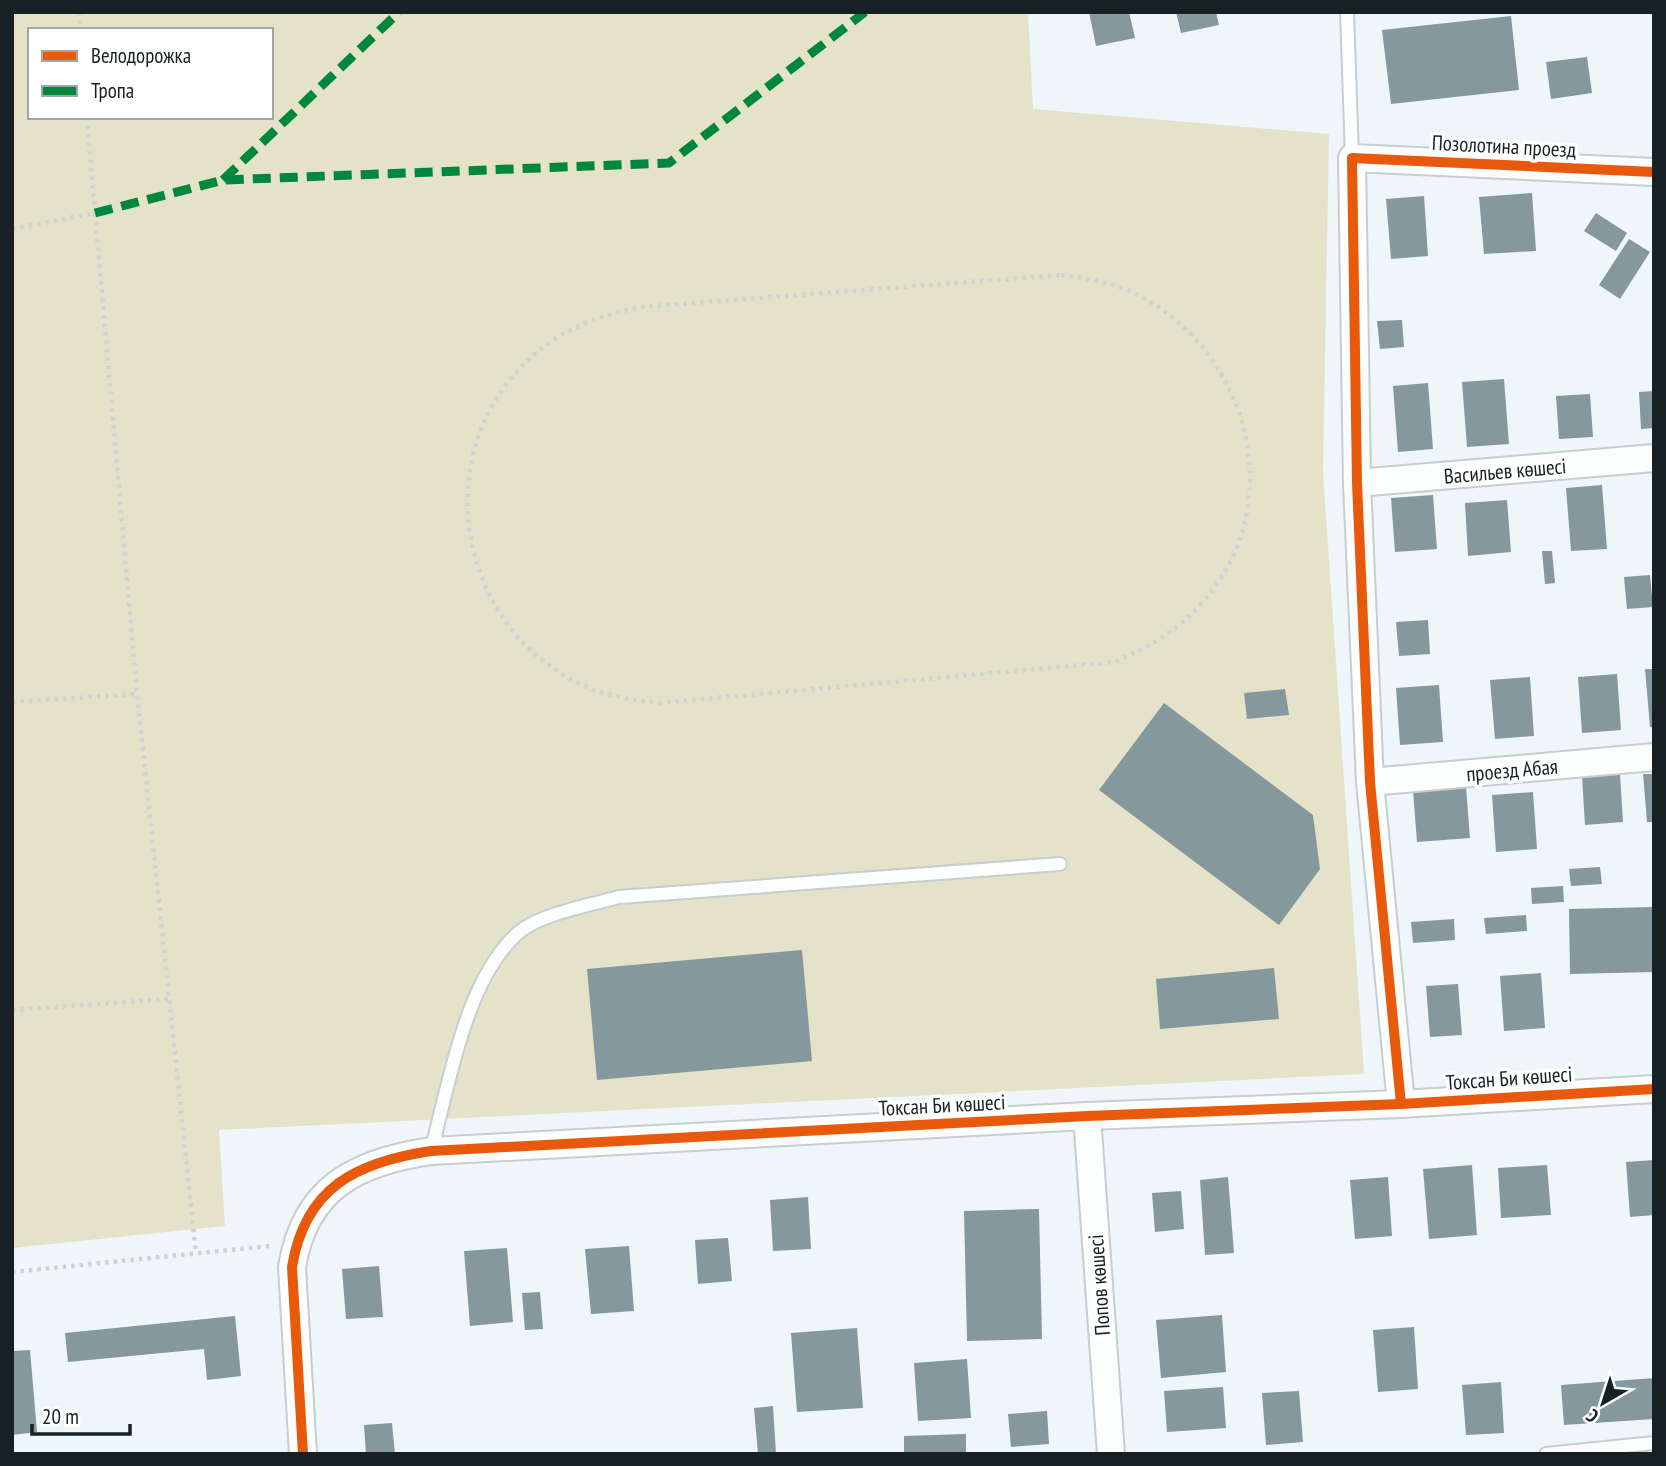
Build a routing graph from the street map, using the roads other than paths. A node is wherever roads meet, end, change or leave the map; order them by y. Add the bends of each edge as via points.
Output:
1 (1347, 12) edge
2 (1352, 158) junction
3 (1654, 172) edge
4 (1654, 458) edge
5 (1357, 483) junction
6 (1654, 757) edge
7 (1370, 782) junction
8 (1060, 864) dead end
9 (1654, 1089) edge
10 (1401, 1104) junction
11 (1087, 1116) junction
12 (431, 1152) junction
13 (1654, 1443) edge
14 (303, 1454) edge
15 (1111, 1454) edge
16 (1546, 1454) edge

1 - 2 lane
2 - 3 street, Позолотина проезд
2 - 5 street
4 - 5 street, Васильев көшесі
5 - 7 street
6 - 7 street, проезд Абая
7 - 10 street
8 - 12 lane via 619,897 519,932 498,956 468,1012
9 - 10 street, Токсан Би көшесі
10 - 11 street, Токсан Би көшесі
11 - 12 street, Токсан Би көшесі
11 - 15 street, Попов көшесі
12 - 14 street, Токсан Би көшесі via 381,1161 353,1173 323,1196 302,1227 294,1255
13 - 16 lane

